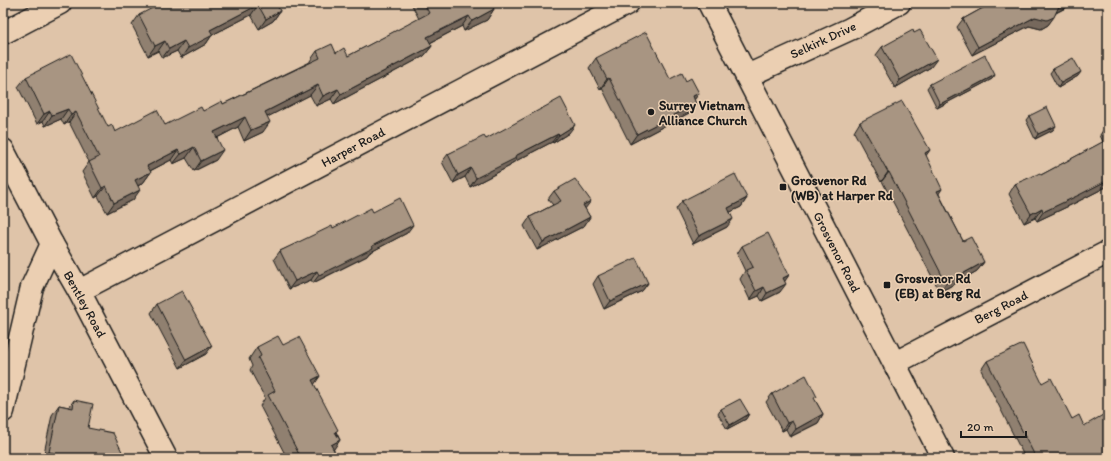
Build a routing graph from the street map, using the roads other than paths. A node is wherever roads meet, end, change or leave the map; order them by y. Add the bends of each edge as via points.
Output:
1 (60, 3) edge
2 (628, 3) edge
3 (709, 3) edge
4 (899, 3) edge
5 (3, 33) edge
6 (747, 76) junction
7 (3, 150) edge
8 (52, 244) junction
9 (1108, 252) edge
10 (79, 291) junction
11 (895, 363) junction
12 (3, 411) edge
13 (166, 458) edge
14 (943, 458) edge

1 - 5 street
2 - 10 street, Harper Road
3 - 6 street, Grosvenor Road
4 - 6 street, Selkirk Drive via 850,29
6 - 11 street, Grosvenor Road
7 - 8 street, Bentley Road
8 - 10 street, Bentley Road
8 - 12 street via 32,287
9 - 11 street, Berg Road
10 - 13 street, Bentley Road
11 - 14 street, Grosvenor Road

